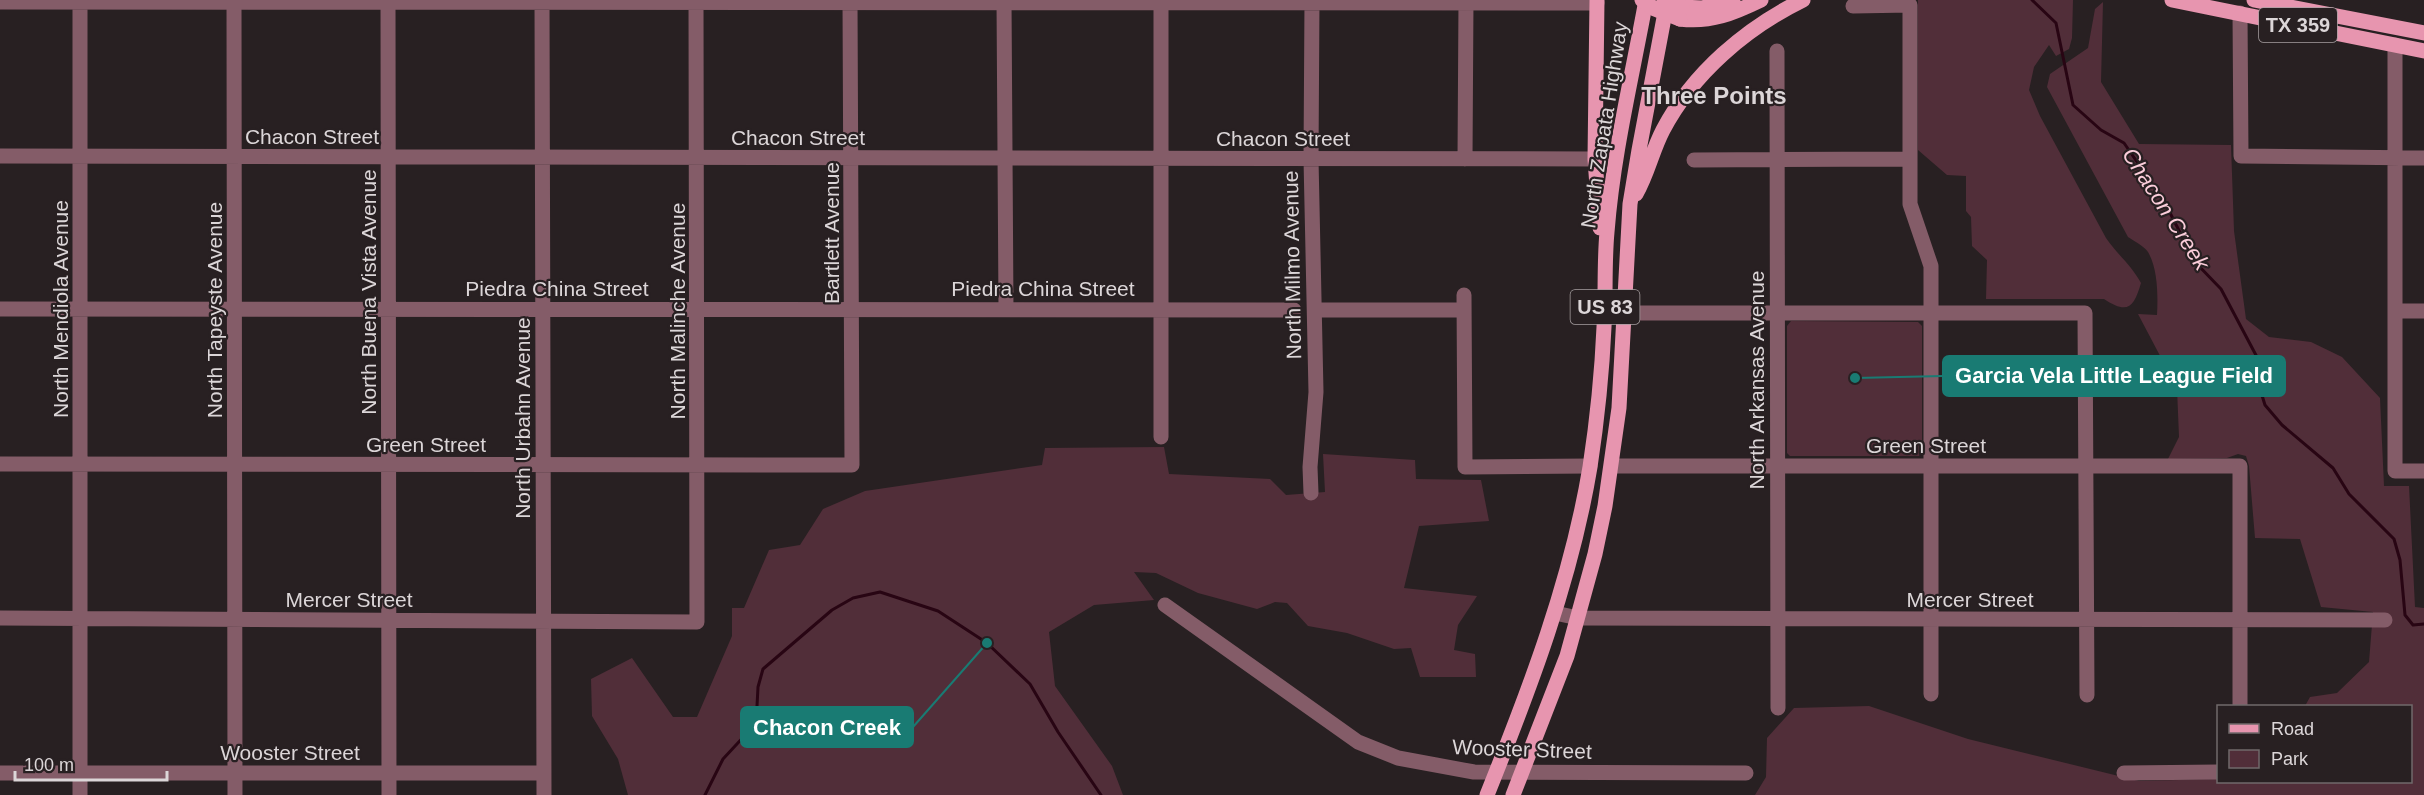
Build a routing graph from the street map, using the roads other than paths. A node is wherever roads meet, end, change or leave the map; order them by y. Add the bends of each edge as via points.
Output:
1 (1641, 0) edge
2 (1646, 0) edge
3 (1733, 0) edge
4 (1761, 0) edge
5 (1803, 0) edge
6 (2172, 0) edge
7 (2254, 0) edge
8 (80, 1) edge
9 (234, 1) edge
10 (388, 1) edge
11 (542, 1) edge
12 (696, 1) edge
13 (850, 1) edge
14 (1004, 1) edge
15 (1161, 1) edge
16 (0, 2) edge
17 (1312, 2) edge
18 (1466, 2) edge
19 (1597, 2) edge
20 (1673, 6) edge
21 (1853, 6) dead end
22 (2241, 14) junction
23 (2424, 33) edge
24 (2395, 45) junction
25 (1777, 51) dead end
26 (2424, 51) edge
27 (0, 156) edge
28 (81, 156) junction
29 (235, 157) junction
30 (389, 158) junction
31 (543, 158) junction
32 (698, 158) junction
33 (2395, 158) junction
34 (2424, 158) edge
35 (852, 159) junction
36 (1006, 159) junction
37 (1161, 159) junction
38 (1311, 159) junction
39 (1465, 159) junction
40 (1595, 159) junction
41 (1909, 159) junction
42 (1694, 160) dead end
43 (1777, 160) junction
44 (1630, 204) junction
45 (1605, 286) junction
46 (0, 309) edge
47 (81, 309) junction
48 (235, 309) junction
49 (389, 309) junction
50 (544, 309) junction
51 (698, 309) junction
52 (852, 309) junction
53 (1006, 309) junction
54 (1161, 309) junction
55 (1294, 310) dead end
56 (1316, 310) junction
57 (2394, 311) junction
58 (2424, 311) edge
59 (1932, 312) junction
60 (1626, 313) junction
61 (1776, 313) junction
62 (1161, 436) dead end
63 (0, 464) edge
64 (81, 464) junction
65 (235, 464) junction
66 (389, 465) junction
67 (543, 465) junction
68 (698, 465) junction
69 (852, 465) joint
70 (1590, 466) junction
71 (1612, 466) junction
72 (1778, 466) junction
73 (1932, 466) junction
74 (2085, 466) junction
75 (2424, 471) edge
76 (1311, 493) dead end
77 (1165, 605) dead end
78 (1555, 613) junction
79 (0, 618) edge
80 (1578, 618) junction
81 (80, 619) junction
82 (234, 620) junction
83 (388, 620) junction
84 (1777, 620) junction
85 (1931, 620) junction
86 (2385, 620) dead end
87 (543, 621) junction
88 (2086, 621) junction
89 (2240, 621) junction
90 (697, 622) joint
91 (1931, 694) dead end
92 (2087, 695) dead end
93 (2240, 705) edge
94 (1778, 708) dead end
95 (2217, 772) edge
96 (0, 773) edge
97 (80, 773) junction
98 (235, 773) junction
99 (390, 773) junction
100 (544, 773) junction
101 (1496, 773) junction
102 (1522, 773) junction
103 (1746, 773) dead end
104 (2124, 773) dead end
105 (80, 795) edge
106 (235, 795) edge
107 (389, 795) edge
108 (544, 795) edge
109 (1487, 795) edge
110 (1513, 795) edge

1 - 20 main road, bridge via 1655,9
2 - 45 main road, North Zapata Highway / US 83 via 1615,161
3 - 20 main road via 1702,8
4 - 20 main road via 1707,20
5 - 44 main road via 1744,36 1698,80 1662,131 1646,177
6 - 22 main road, TX 359
7 - 23 main road, TX 359
8 - 9 street
8 - 16 street
8 - 28 street, North Mendiola Avenue
9 - 10 street
9 - 29 street, North Tapeyste Avenue
10 - 11 street
10 - 30 street, North Buena Vista Avenue
11 - 12 street
11 - 31 street, North Urbahn Avenue
12 - 13 street
12 - 32 street, North Malinche Avenue
13 - 14 street
13 - 35 street, Bartlett Avenue
14 - 15 street
14 - 36 street
15 - 17 street
15 - 37 street
17 - 18 street
17 - 38 street, North Milmo Avenue
18 - 19 street
18 - 39 street
19 - 40 main road
20 - 44 main road, North Zapata Highway / US 83 via 1640,140
21 - 41 street via 1910,5
22 - 24 main road, TX 359
22 - 33 street via 2241,156
24 - 26 main road, TX 359
24 - 33 street
25 - 43 street, North Arkansas Avenue
27 - 28 street, Chacon Street
28 - 29 street, Chacon Street
28 - 47 street, North Mendiola Avenue
29 - 30 street, Chacon Street
29 - 48 street, North Tapeyste Avenue
30 - 31 street, Chacon Street
30 - 49 street, North Buena Vista Avenue
31 - 32 street, Chacon Street
31 - 50 street, North Urbahn Avenue
32 - 35 street, Chacon Street
32 - 51 street, North Malinche Avenue
33 - 34 street
33 - 57 street
35 - 36 street, Chacon Street
35 - 52 street, Bartlett Avenue
36 - 37 street, Chacon Street
36 - 53 street
37 - 38 street, Chacon Street
37 - 54 street
38 - 39 street, Chacon Street
38 - 56 street, North Milmo Avenue
39 - 40 street, Chacon Street
40 - 45 main road
41 - 43 street
41 - 59 street via 1910,204 1931,266
42 - 43 street
43 - 61 street, North Arkansas Avenue
44 - 60 main road, North Zapata Highway / US 83
45 - 70 main road, North Zapata Highway / US 83
46 - 47 street, Piedra China Street
47 - 48 street, Piedra China Street
47 - 64 street, North Mendiola Avenue
48 - 49 street, Piedra China Street
48 - 65 street, North Tapeyste Avenue
49 - 50 street, Piedra China Street
49 - 66 street, North Buena Vista Avenue
50 - 51 street, Piedra China Street
50 - 67 street, North Urbahn Avenue
51 - 52 street, Piedra China Street
51 - 68 street, North Malinche Avenue
52 - 53 street, Piedra China Street
52 - 69 street, Bartlett Avenue
53 - 54 street, Piedra China Street
54 - 55 street, Piedra China Street
54 - 62 street
56 - 70 street via 1464,303 1465,467
56 - 76 street, North Milmo Avenue
57 - 58 street
57 - 75 street via 2395,471
59 - 61 street
59 - 73 street
59 - 74 street via 2085,313
60 - 61 street
60 - 71 main road, North Zapata Highway / US 83
61 - 72 street, North Arkansas Avenue
63 - 64 street, Green Street
64 - 65 street, Green Street
64 - 81 street, North Mendiola Avenue
65 - 66 street, Green Street
65 - 82 street, North Tapeyste Avenue
66 - 67 street, Green Street
66 - 83 street, North Buena Vista Avenue
67 - 68 street, Green Street
67 - 87 street, North Urbahn Avenue
68 - 69 street, Green Street
68 - 90 street, North Malinche Avenue
70 - 78 main road, North Zapata Highway / US 83
71 - 72 street, Green Street
71 - 80 main road, North Zapata Highway / US 83
72 - 73 street, Green Street
72 - 84 street, North Arkansas Avenue
73 - 74 street, Green Street
73 - 85 street
74 - 88 street
74 - 89 street, Green Street via 2240,466
77 - 101 street, Wooster Street via 1340,730 1378,752
78 - 80 street, Mercer Street
78 - 101 main road, US 83
79 - 81 street, Mercer Street
80 - 84 street, Mercer Street
80 - 102 main road, US 83
81 - 82 street, Mercer Street
81 - 97 street, North Mendiola Avenue
82 - 83 street, Mercer Street
82 - 98 street, North Tapeyste Avenue
83 - 87 street, Mercer Street
83 - 99 street, North Buena Vista Avenue
84 - 85 street, Mercer Street
84 - 94 street, North Arkansas Avenue
85 - 88 street, Mercer Street
85 - 91 street
86 - 89 street, Mercer Street
87 - 90 street, Mercer Street
87 - 100 street, North Urbahn Avenue
88 - 89 street, Mercer Street
88 - 92 street
89 - 93 street
95 - 104 street
96 - 97 street, Wooster Street
97 - 98 street, Wooster Street
97 - 105 street, North Mendiola Avenue
98 - 99 street, Wooster Street
98 - 106 street, North Tapeyste Avenue
99 - 100 street, Wooster Street
99 - 107 street, North Buena Vista Avenue
100 - 108 street, North Urbahn Avenue
101 - 102 street, Wooster Street
101 - 109 main road, US 83
102 - 103 street, Wooster Street
102 - 110 main road, US 83

